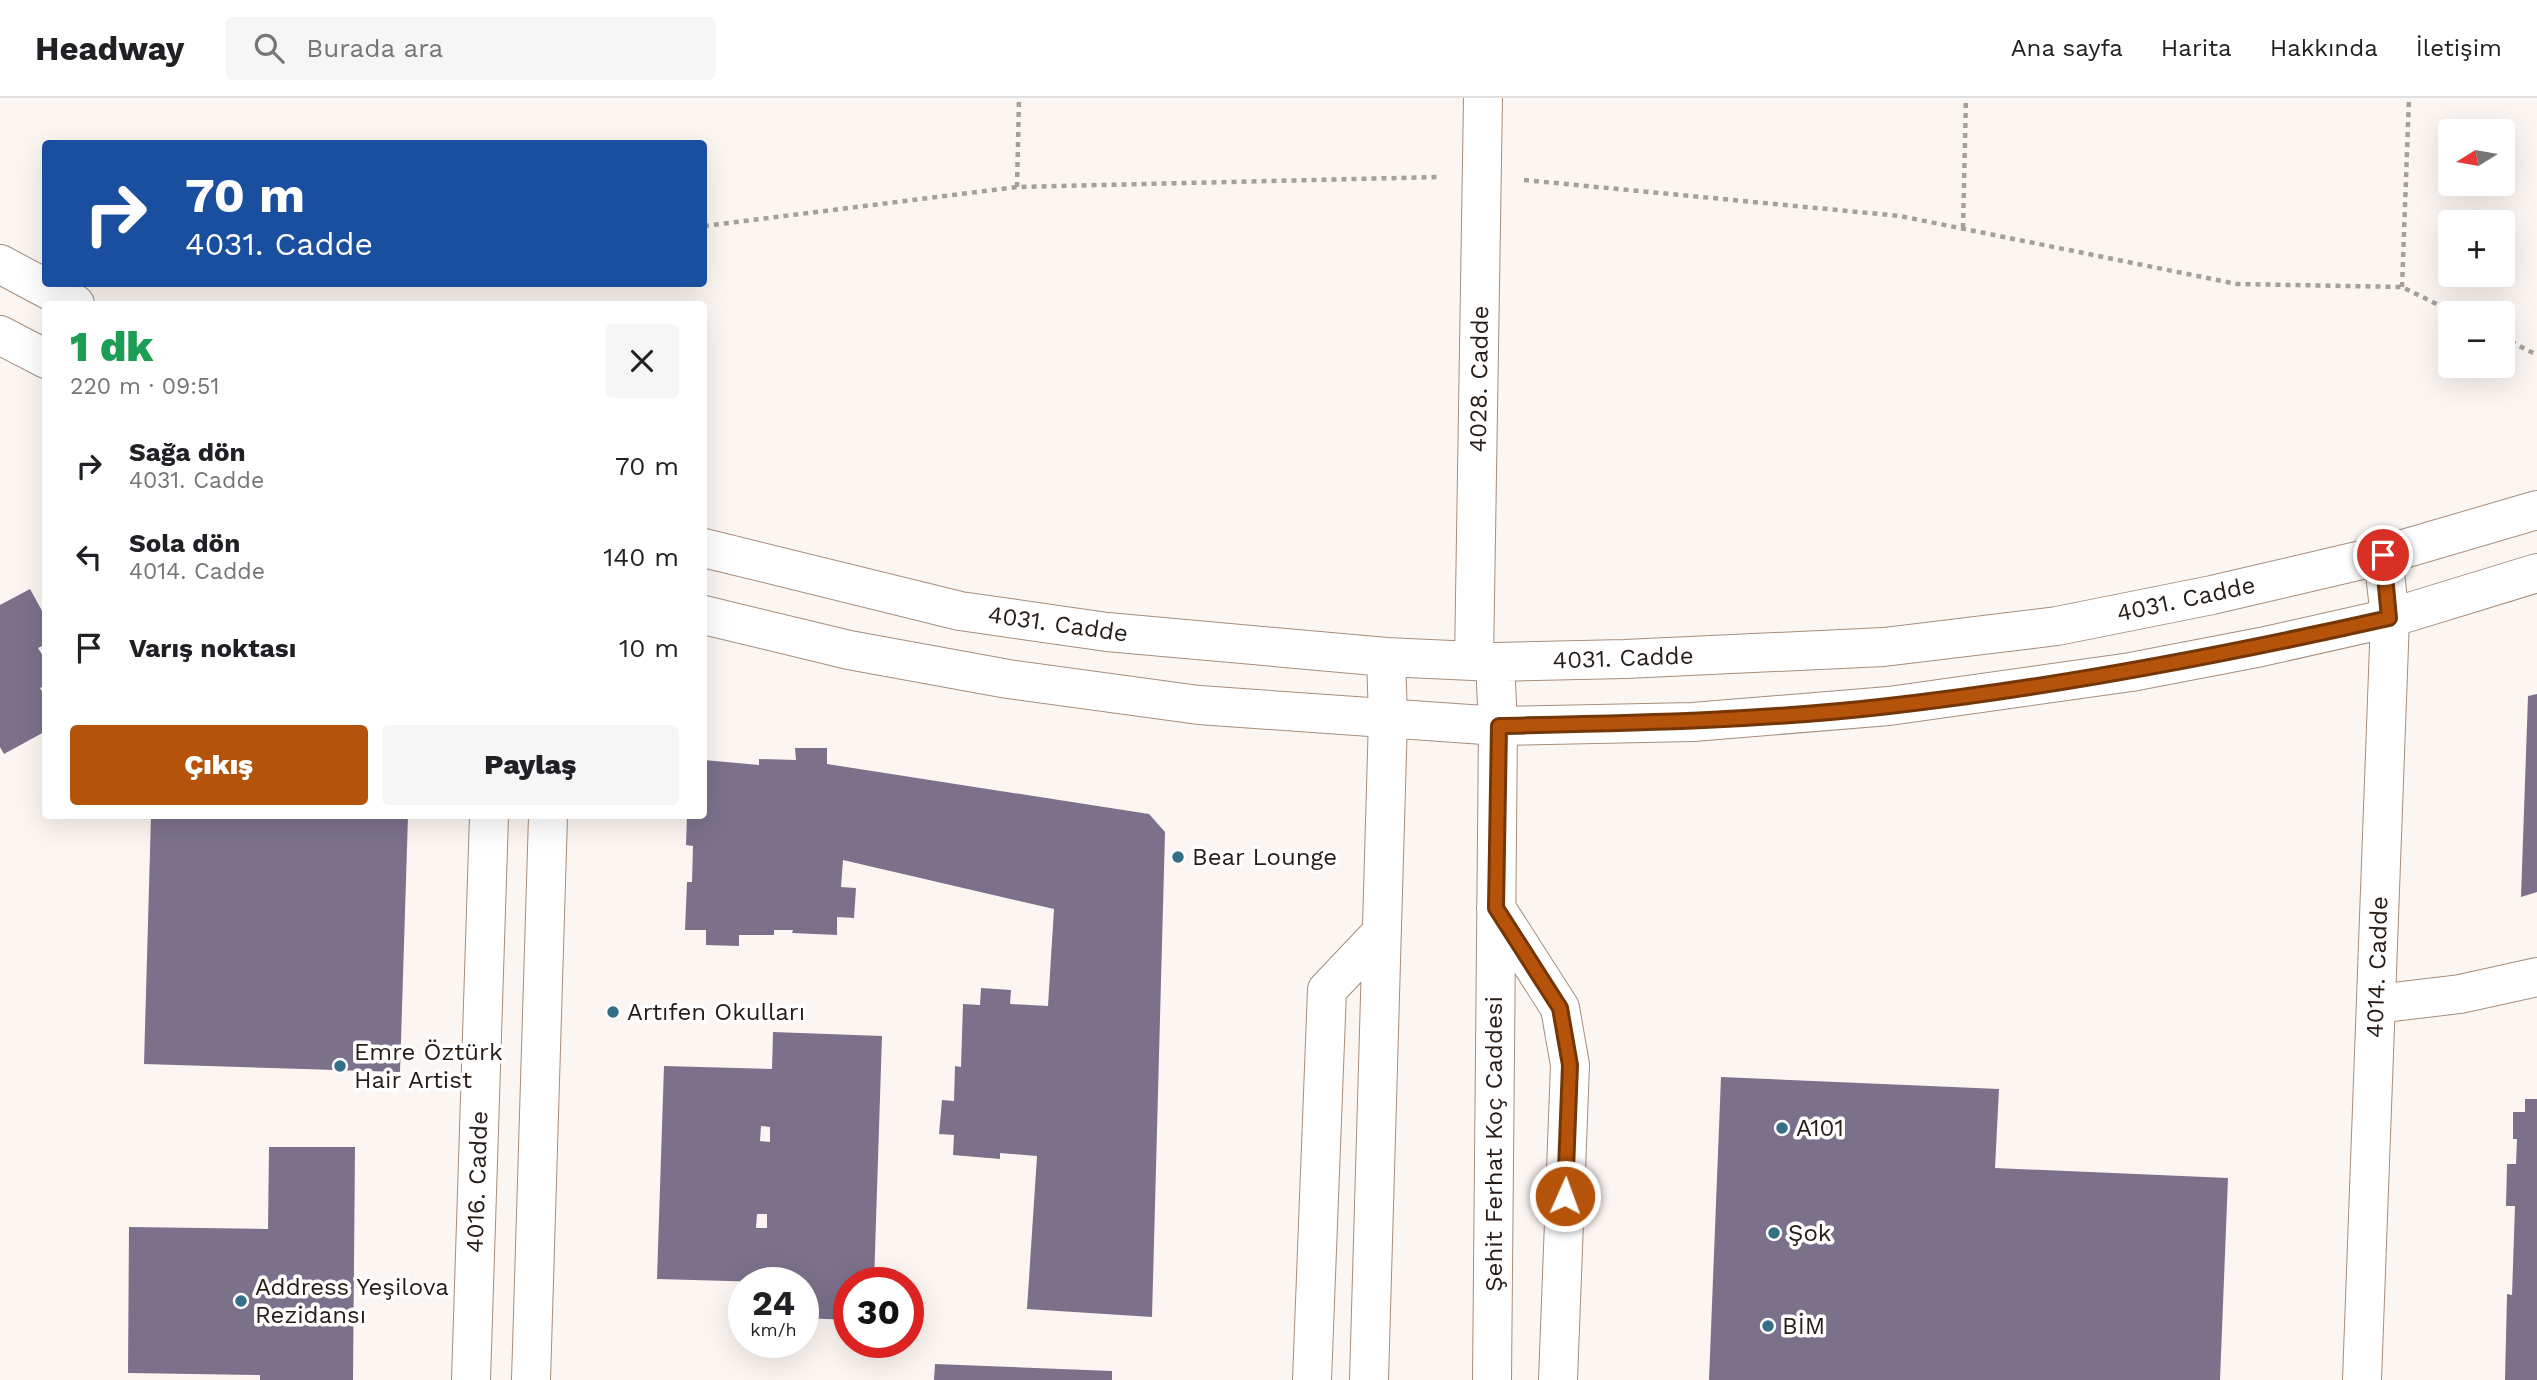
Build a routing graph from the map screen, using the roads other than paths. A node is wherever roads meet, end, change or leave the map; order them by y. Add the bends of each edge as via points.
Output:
1 (1483, 98) edge
2 (0, 264) edge
3 (42, 286) edge
4 (43, 287) edge
5 (69, 301) edge
6 (0, 335) edge
7 (42, 357) edge
8 (2537, 510) edge
9 (707, 549) edge
10 (2383, 555) junction
11 (2537, 573) edge
12 (707, 616) edge
13 (2389, 618) junction
14 (1387, 657) junction
15 (1485, 662) junction
16 (1388, 718) junction
17 (1499, 726) junction
18 (489, 819) edge
19 (548, 819) edge
20 (1496, 908) junction
21 (1382, 932) junction
22 (2537, 977) edge
23 (2376, 1004) junction
24 (471, 1380) edge
25 (531, 1380) edge
26 (1312, 1380) edge
27 (1369, 1380) edge
28 (1492, 1380) edge
29 (1558, 1380) edge
30 (2362, 1380) edge

1 - 15 street, 4028. Cadde
2 - 3 street
4 - 5 street
6 - 7 street
8 - 10 street, 4031. Cadde
9 - 14 street, 4031. Cadde via 960,611 1107,632
10 - 13 street, 4014. Cadde
10 - 15 street, 4031. Cadde via 2057,626 1911,644
11 - 13 street
12 - 16 street via 849,650 1008,679 1199,705
13 - 17 street via 2131,672 1889,706 1693,722
13 - 23 street, 4014. Cadde
14 - 15 street, 4031. Cadde
14 - 16 street
15 - 17 street, Şehit Ferhat Koç Caddesi
16 - 17 street
16 - 21 street
17 - 20 street, Şehit Ferhat Koç Caddesi
18 - 24 street, 4016. Cadde
19 - 25 street
20 - 28 street, Şehit Ferhat Koç Caddesi
20 - 29 street via 1560,1008 1570,1065
21 - 26 street via 1327,990
21 - 27 street
22 - 23 street via 2460,994
23 - 30 street, 4014. Cadde

